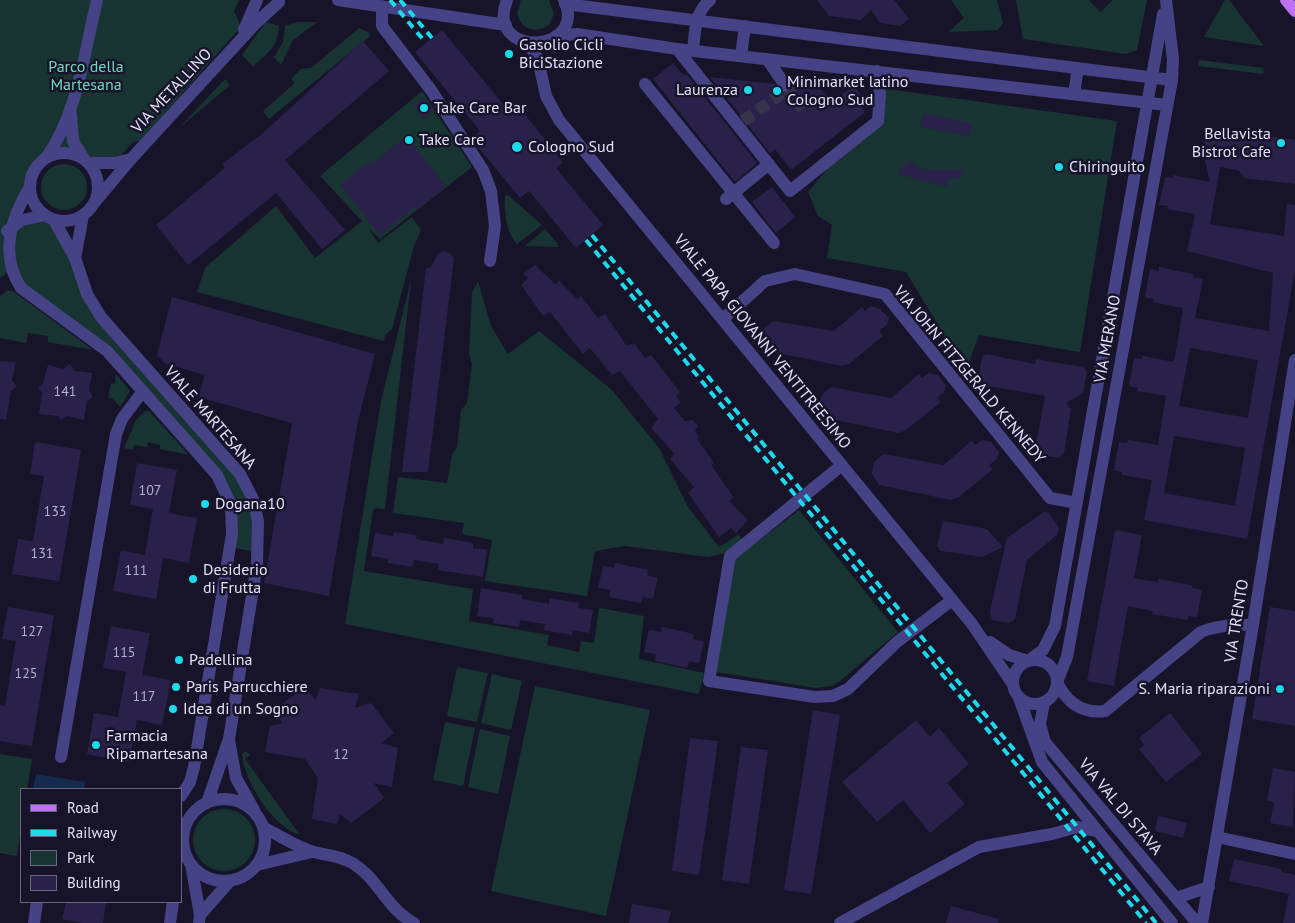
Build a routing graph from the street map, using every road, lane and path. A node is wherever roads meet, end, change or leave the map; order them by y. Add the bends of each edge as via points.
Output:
1 (97, 0) edge
2 (257, 0) edge
3 (338, 0) edge
4 (507, 0) edge
5 (710, 0) edge
6 (1166, 0) edge
7 (1286, 0) edge
8 (280, 1) edge
9 (565, 2) edge
10 (382, 6) junction
11 (1295, 11) edge
12 (697, 20) junction
13 (506, 25) junction
14 (745, 26) junction
15 (552, 39) junction
16 (528, 43) junction
17 (237, 44) junction
18 (677, 49) junction
19 (693, 50) junction
20 (741, 56) junction
21 (767, 59) junction
22 (1078, 68) junction
23 (877, 71) junction
24 (542, 72) junction
25 (1150, 77) junction
26 (1172, 80) junction
27 (644, 84) dead end
28 (785, 86) tunnel mouth
29 (1074, 94) junction
30 (1146, 102) junction
31 (1167, 105) junction
32 (71, 109) junction
33 (46, 158) junction
34 (131, 159) junction
35 (86, 161) junction
36 (769, 164) junction
37 (30, 187) junction
38 (729, 196) junction
39 (95, 202) junction
40 (83, 216) junction
41 (49, 217) junction
42 (3, 235) junction
43 (774, 243) dead end
44 (75, 258) junction
45 (490, 260) dead end
46 (4, 275) edge
47 (723, 319) junction
48 (1295, 360) edge
49 (143, 391) junction
50 (842, 465) junction
51 (1077, 503) junction
52 (952, 600) junction
53 (972, 624) junction
54 (1253, 625) junction
55 (1028, 661) junction
56 (1057, 682) junction
57 (1012, 683) junction
58 (1019, 698) junction
59 (1044, 703) junction
60 (229, 738) junction
61 (61, 757) dead end
62 (182, 794) edge
63 (207, 803) junction
64 (256, 814) junction
65 (263, 827) junction
66 (1097, 832) junction
67 (1217, 837) junction
68 (312, 852) junction
69 (1295, 854) edge
70 (191, 864) junction
71 (257, 865) junction
72 (230, 880) junction
73 (1209, 887) junction
74 (1176, 898) junction
75 (37, 903) edge
76 (173, 903) edge
77 (199, 919) edge
78 (34, 923) edge
79 (170, 923) edge
80 (414, 923) edge
81 (840, 923) edge
82 (1172, 923) edge
83 (1197, 923) edge
84 (1202, 923) edge

1 - 32 street
2 - 17 street, VIA METALLINO
3 - 10 street
4 - 13 street via 504,12
5 - 12 street
6 - 25 street, VIA MERANO
6 - 26 street, VIA MERANO via 1173,59
7 - 11 main road
8 - 17 street, VIA METALLINO
9 - 12 street, VIALE PAPA GIOVANNI VENTITREESIMO
9 - 15 street, VIALE PAPA GIOVANNI VENTITREESIMO via 565,23
10 - 13 street
10 - 45 street via 382,26 431,90 483,170 491,191 494,217
12 - 14 street, VIALE PAPA GIOVANNI VENTITREESIMO
12 - 19 street
13 - 16 street, VIALE PAPA GIOVANNI VENTITREESIMO via 514,36
14 - 20 street
14 - 22 street, VIALE PAPA GIOVANNI VENTITREESIMO
15 - 16 street
15 - 18 street via 578,34
15 - 24 street, VIALE PAPA GIOVANNI VENTITREESIMO via 542,58
16 - 24 street, VIALE PAPA GIOVANNI VENTITREESIMO
17 - 34 street, VIA METALLINO
18 - 19 street
18 - 36 street via 741,123
19 - 20 street
20 - 21 street
21 - 23 street
21 - 28 street
22 - 25 street, VIALE PAPA GIOVANNI VENTITREESIMO
22 - 29 street
23 - 29 street
23 - 36 street via 880,94 878,121 790,191
24 - 47 street, VIALE PAPA GIOVANNI VENTITREESIMO via 546,96 559,120
25 - 26 street, VIALE PAPA GIOVANNI VENTITREESIMO
25 - 30 street, VIA MERANO
26 - 31 street, VIA MERANO
27 - 38 street
29 - 30 street
30 - 31 street
30 - 51 street, VIA MERANO
31 - 56 street, VIA MERANO via 1067,657
32 - 33 street
32 - 35 street via 74,141
33 - 35 street via 62,153 74,154
33 - 37 street via 34,170
34 - 35 street, VIA METALLINO via 107,164
34 - 39 street, VIA METALLINO
35 - 39 street via 97,178
36 - 38 street
37 - 41 street via 34,203
37 - 42 street
38 - 43 street
39 - 40 street
40 - 41 street via 72,220
40 - 44 street, VIALE MARTESANA
41 - 42 street via 22,220
41 - 44 street, VIALE MARTESANA
42 - 46 street, VIALE MARTESANA
44 - 60 street, VIALE MARTESANA via 87,294 101,317 240,474 253,498 258,521 258,558
46 - 49 street, VIALE MARTESANA via 102,346
47 - 50 street, VIALE PAPA GIOVANNI VENTITREESIMO
47 - 51 street, VIA JOHN FITZGERALD KENNEDY via 765,280 795,274 885,294 1050,498
48 - 54 street, VIA TRENTO
49 - 61 street, VIALE MARTESANA via 122,419 116,434
49 - 62 street, VIALE MARTESANA via 217,475 230,500 233,516 194,767
50 - 52 street, VIALE PAPA GIOVANNI VENTITREESIMO
50 - 52 street via 730,556 709,681 815,697 832,696 848,689 897,642
51 - 55 street, VIA MERANO via 1055,626 1043,650
52 - 53 street, VIALE PAPA GIOVANNI VENTITREESIMO
53 - 55 street, VIALE PAPA GIOVANNI VENTITREESIMO via 996,648
53 - 57 street, VIALE PAPA GIOVANNI VENTITREESIMO
54 - 56 street via 1233,624 1201,632 1105,711 1092,713 1080,709
54 - 67 street, VIA TRENTO
55 - 56 street via 1045,662 1051,667
55 - 57 street via 1017,668
56 - 59 street via 1055,692
57 - 58 street
58 - 59 street via 1029,704
58 - 66 street, VIA VAL DI STAVA via 1042,762
59 - 74 street, VIA VAL DI STAVA via 1040,724 1045,742
60 - 63 street, VIALE MARTESANA
60 - 64 street, VIALE MARTESANA via 236,778
63 - 64 street via 227,799
63 - 70 street, VIALE MARTESANA via 192,814 184,832 182,841
64 - 65 street, VIALE MARTESANA
65 - 68 street
65 - 71 street, VIALE MARTESANA via 263,852
66 - 81 street via 1078,827 979,847
66 - 82 street, VIA VAL DI STAVA
67 - 69 street
67 - 73 street, VIA TRENTO
68 - 71 street
68 - 80 street via 339,856 355,865 375,884 392,908
70 - 72 street via 211,879
70 - 77 street, VIALE MARTESANA
71 - 72 street, VIALE MARTESANA via 245,875
72 - 77 street, VIALE MARTESANA
73 - 74 street
73 - 84 street, VIA TRENTO
74 - 83 street, VIA VAL DI STAVA
75 - 78 street
76 - 79 street

